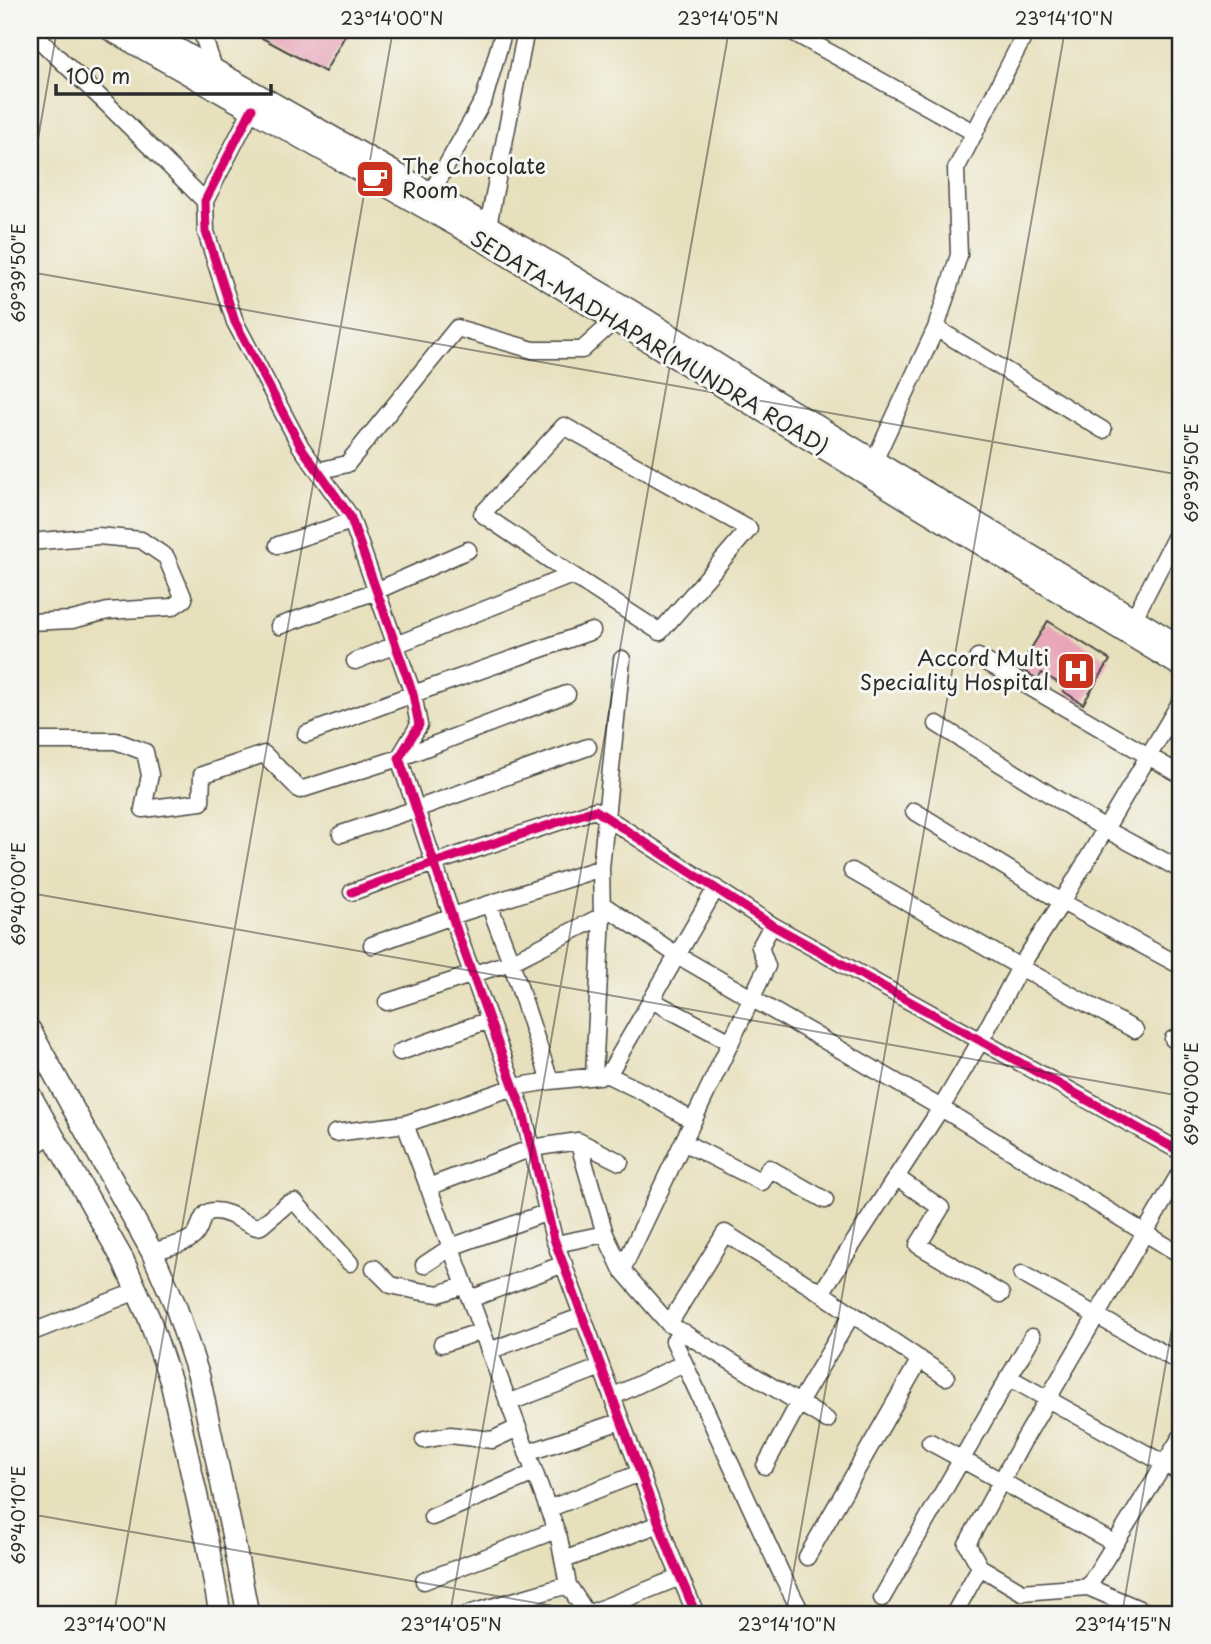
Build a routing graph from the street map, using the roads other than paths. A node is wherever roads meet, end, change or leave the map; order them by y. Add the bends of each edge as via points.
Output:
1 (111, 30) edge
2 (144, 30) edge
3 (201, 30) edge
4 (504, 30) edge
5 (526, 30) edge
6 (789, 30) edge
7 (1025, 30) edge
8 (30, 32) edge
9 (217, 81) junction
10 (252, 109) junction
11 (975, 132) junction
12 (428, 200) junction
13 (205, 201) junction
14 (488, 226) junction
15 (615, 320) junction
16 (936, 328) junction
17 (1103, 430) dead end
18 (874, 461) junction
19 (318, 471) junction
20 (352, 521) junction
21 (1181, 526) edge
22 (30, 542) edge
23 (278, 545) dead end
24 (468, 550) dead end
25 (572, 575) junction
26 (376, 591) junction
27 (1134, 618) junction
28 (30, 622) edge
29 (279, 626) dead end
30 (592, 631) dead end
31 (396, 646) junction
32 (1181, 647) edge
33 (978, 657) dead end
34 (622, 659) dead end
35 (355, 661) dead end
36 (1181, 666) edge
37 (413, 694) junction
38 (567, 694) dead end
39 (1181, 701) edge
40 (937, 724) dead end
41 (306, 734) dead end
42 (30, 741) edge
43 (588, 747) dead end
44 (1149, 756) junction
45 (399, 758) junction
46 (1181, 775) edge
47 (416, 809) junction
48 (914, 811) dead end
49 (607, 818) junction
50 (1105, 829) junction
51 (341, 834) dead end
52 (434, 863) junction
53 (601, 868) junction
54 (1181, 870) edge
55 (852, 871) dead end
56 (716, 888) junction
57 (352, 892) dead end
58 (1062, 902) junction
59 (489, 904) junction
60 (602, 910) junction
61 (452, 916) junction
62 (772, 925) junction
63 (372, 945) dead end
64 (677, 955) junction
65 (511, 962) junction
66 (1181, 966) edge
67 (1020, 967) junction
68 (473, 974) junction
69 (752, 998) junction
70 (651, 1000) junction
71 (387, 1002) dead end
72 (489, 1020) junction
73 (30, 1030) edge
74 (1135, 1030) dead end
75 (981, 1040) junction
76 (731, 1042) junction
77 (400, 1052) dead end
78 (601, 1075) junction
79 (550, 1081) junction
80 (514, 1087) junction
81 (30, 1095) edge
82 (941, 1108) junction
83 (693, 1121) junction
84 (405, 1124) junction
85 (52, 1133) junction
86 (335, 1133) dead end
87 (578, 1141) junction
88 (683, 1142) junction
89 (532, 1148) junction
90 (30, 1149) edge
91 (1181, 1152) edge
92 (620, 1162) dead end
93 (1181, 1171) edge
94 (896, 1177) junction
95 (428, 1187) junction
96 (825, 1200) dead end
97 (548, 1212) junction
98 (605, 1234) junction
99 (1145, 1234) junction
100 (556, 1244) junction
101 (451, 1247) junction
102 (152, 1252) junction
103 (1181, 1255) edge
104 (350, 1264) dead end
105 (564, 1264) junction
106 (424, 1265) dead end
107 (374, 1268) dead end
108 (622, 1270) junction
109 (1022, 1273) dead end
110 (137, 1292) junction
111 (467, 1292) junction
112 (821, 1293) junction
113 (1001, 1294) dead end
114 (852, 1314) junction
115 (1097, 1315) junction
116 (583, 1316) junction
117 (669, 1324) junction
118 (482, 1331) junction
119 (684, 1332) junction
120 (30, 1333) edge
121 (1032, 1336) dead end
122 (442, 1344) dead end
123 (489, 1351) junction
124 (920, 1359) junction
125 (684, 1363) junction
126 (1181, 1363) edge
127 (601, 1367) junction
128 (946, 1377) dead end
129 (1008, 1377) junction
130 (612, 1397) junction
131 (1048, 1400) junction
132 (508, 1403) junction
133 (799, 1403) junction
134 (827, 1420) dead end
135 (621, 1421) junction
136 (518, 1428) junction
137 (1181, 1437) edge
138 (424, 1440) dead end
139 (930, 1442) dead end
140 (527, 1453) junction
141 (961, 1460) junction
142 (1164, 1464) junction
143 (765, 1466) dead end
144 (534, 1473) junction
145 (640, 1473) junction
146 (1181, 1473) edge
147 (1002, 1481) junction
148 (548, 1508) junction
149 (432, 1517) dead end
150 (659, 1524) junction
151 (556, 1530) junction
152 (1114, 1543) junction
153 (807, 1557) dead end
154 (564, 1560) junction
155 (980, 1567) junction
156 (680, 1577) junction
157 (424, 1581) dead end
158 (568, 1585) junction
159 (1088, 1587) junction
160 (882, 1598) dead end
161 (491, 1611) edge
162 (220, 1614) edge
163 (248, 1614) edge
164 (468, 1614) edge
165 (587, 1614) edge
166 (696, 1614) edge
167 (802, 1614) edge
168 (954, 1614) edge
169 (1151, 1614) edge

1 - 9 main road, SEDATA-MADHAPAR(MUNDRA ROAD)
2 - 9 main road, SEDATA-MADHAPAR(MUNDRA ROAD)
3 - 9 street
4 - 12 street via 484,99
5 - 14 street
6 - 11 street
7 - 11 street
8 - 13 street
9 - 10 main road, SEDATA-MADHAPAR(MUNDRA ROAD)
9 - 12 main road, SEDATA-MADHAPAR(MUNDRA ROAD)
10 - 12 main road, SEDATA-MADHAPAR(MUNDRA ROAD)
10 - 13 street
11 - 16 street via 956,169 960,254
12 - 14 main road, SEDATA-MADHAPAR(MUNDRA ROAD)
12 - 15 main road, SEDATA-MADHAPAR(MUNDRA ROAD) via 486,242
13 - 19 street via 206,232 235,322
14 - 18 main road, SEDATA-MADHAPAR(MUNDRA ROAD)
15 - 19 street via 582,351 533,350 457,328 347,464
15 - 36 main road, SEDATA-MADHAPAR(MUNDRA ROAD)
16 - 17 street
16 - 18 street
18 - 27 main road, SEDATA-MADHAPAR(MUNDRA ROAD)
19 - 20 street
20 - 23 street
20 - 26 street
21 - 27 street
22 - 28 street via 98,536 141,540 166,557 184,599 172,607
24 - 26 street
25 - 25 street via 482,514 564,426 749,529 660,632
25 - 31 street
26 - 29 street
26 - 31 street
27 - 32 main road, SEDATA-MADHAPAR(MUNDRA ROAD)
30 - 37 street
31 - 35 street
31 - 37 street
33 - 44 street
34 - 49 street
37 - 41 street
37 - 45 street via 419,725
38 - 45 street
39 - 44 street
40 - 50 street
42 - 45 street via 116,741 145,752 150,775 143,809 201,802 202,775 264,754 300,790
43 - 47 street
44 - 46 street
44 - 50 street
45 - 47 street
47 - 51 street
47 - 52 street
48 - 58 street
49 - 52 street via 595,810
49 - 53 street
49 - 56 street
50 - 54 street
50 - 58 street
52 - 57 street
52 - 61 street
53 - 59 street
53 - 60 street
55 - 67 street
56 - 62 street
56 - 64 street
58 - 66 street
58 - 67 street
59 - 61 street
59 - 65 street
60 - 64 street
60 - 65 street
60 - 78 street
61 - 63 street
61 - 68 street
62 - 69 street via 760,947 767,965
62 - 75 street
64 - 69 street
64 - 70 street
65 - 68 street
65 - 79 street
67 - 74 street
67 - 75 street
68 - 71 street
68 - 72 street
69 - 76 street
69 - 82 street
70 - 76 street
70 - 78 street
72 - 77 street
72 - 80 street
73 - 102 main road
75 - 82 street
75 - 91 street
76 - 83 street
78 - 79 street
78 - 83 street via 649,1095
79 - 80 street
80 - 84 street
80 - 89 street
81 - 85 main road
82 - 94 street
82 - 99 street
83 - 88 street
84 - 86 street
84 - 95 street
85 - 90 street
85 - 110 main road
87 - 89 street
87 - 92 street
87 - 98 street
88 - 96 street via 762,1182 769,1168
88 - 108 street
89 - 95 street
89 - 97 street
93 - 99 street
94 - 112 street
94 - 113 street via 941,1208 918,1245
95 - 101 street
97 - 100 street
97 - 101 street
98 - 100 street
98 - 108 street
99 - 103 street
99 - 115 street
100 - 105 street
101 - 106 street
101 - 111 street
102 - 104 street via 195,1236 211,1211 257,1227 295,1202
102 - 163 main road via 199,1377
105 - 111 street
105 - 116 street
107 - 111 street via 391,1285 439,1294
108 - 117 street
109 - 115 street
110 - 120 street
110 - 162 main road via 172,1382
111 - 118 street
112 - 114 street
112 - 117 street via 725,1233
114 - 124 street
114 - 133 street
115 - 126 street
115 - 131 street
116 - 123 street
116 - 127 street
117 - 119 street
118 - 122 street
118 - 123 street
119 - 125 street via 674,1341
119 - 133 street
121 - 129 street
123 - 132 street
124 - 128 street
124 - 153 street
125 - 130 street
125 - 167 street
127 - 130 street
127 - 132 street
129 - 131 street
129 - 141 street
130 - 135 street
131 - 142 street
131 - 147 street
132 - 136 street
133 - 134 street
133 - 143 street
135 - 140 street
135 - 145 street
136 - 138 street via 492,1440 450,1435
136 - 140 street
137 - 142 street
139 - 141 street
140 - 144 street
141 - 147 street
141 - 160 street
142 - 146 street
142 - 152 street
144 - 148 street
144 - 149 street
145 - 148 street
145 - 150 street
147 - 152 street
147 - 155 street via 967,1544
148 - 151 street
150 - 154 street
150 - 156 street
151 - 154 street
151 - 157 street
152 - 159 street
154 - 158 street
155 - 159 street via 1022,1592
155 - 168 street
156 - 165 street
156 - 166 street
158 - 161 street
158 - 165 street
159 - 169 street
161 - 164 street

